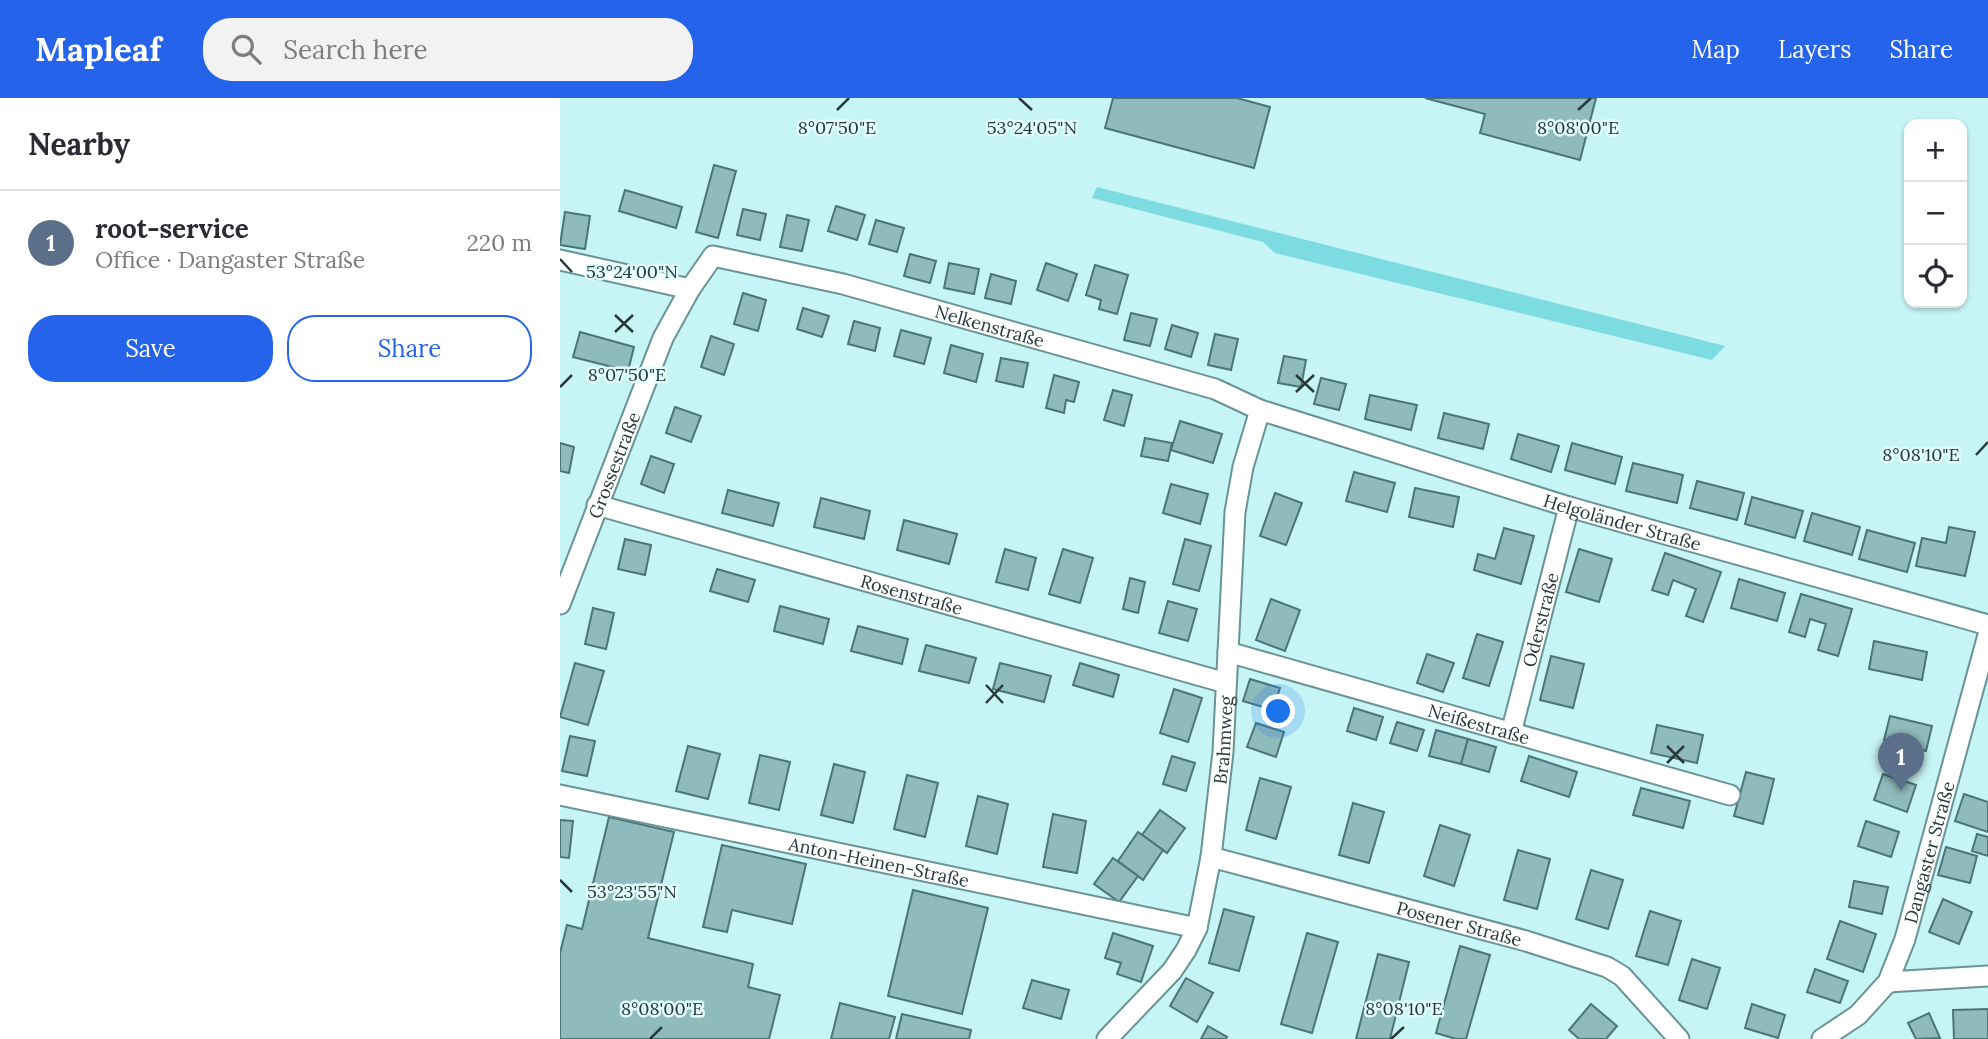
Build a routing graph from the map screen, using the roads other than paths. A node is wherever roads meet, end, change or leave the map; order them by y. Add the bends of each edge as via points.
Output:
1 (713, 256) joint
2 (560, 260) edge
3 (690, 289) junction
4 (1260, 410) junction
5 (597, 505) junction
6 (1569, 507) junction
7 (560, 604) edge
8 (1988, 625) edge
9 (1988, 635) edge
10 (1227, 652) junction
11 (1226, 683) junction
12 (1511, 733) junction
13 (560, 794) edge
14 (1730, 795) dead end
15 (1211, 857) junction
16 (1197, 928) junction
17 (1988, 976) edge
18 (1888, 982) junction
19 (1107, 1039) edge
20 (1679, 1039) edge
21 (1822, 1039) edge

1 - 3 street, Grossestraße
1 - 4 street, Nelkenstraße via 843,284 1215,389
2 - 3 street
3 - 5 street, Grossestraße via 663,338
4 - 6 street, Helgoländer Straße
4 - 10 street, Brahmweg via 1238,491
5 - 7 street, Grossestraße
5 - 11 street, Rosenstraße
6 - 8 street, Helgoländer Straße
6 - 12 street, Oderstraße
9 - 18 street, Dangaster Straße via 1905,939
10 - 11 street, Brahmweg
10 - 12 street, Neißestraße
11 - 15 street, Brahmweg
12 - 14 street, Neißestraße
13 - 16 street, Anton-Heinen-Straße
15 - 16 street, Brahmweg
15 - 20 street, Posener Straße via 1607,967 1622,976
16 - 19 street, Brahmweg via 1172,971
17 - 18 street
18 - 21 street, Dangaster Straße via 1858,1015

